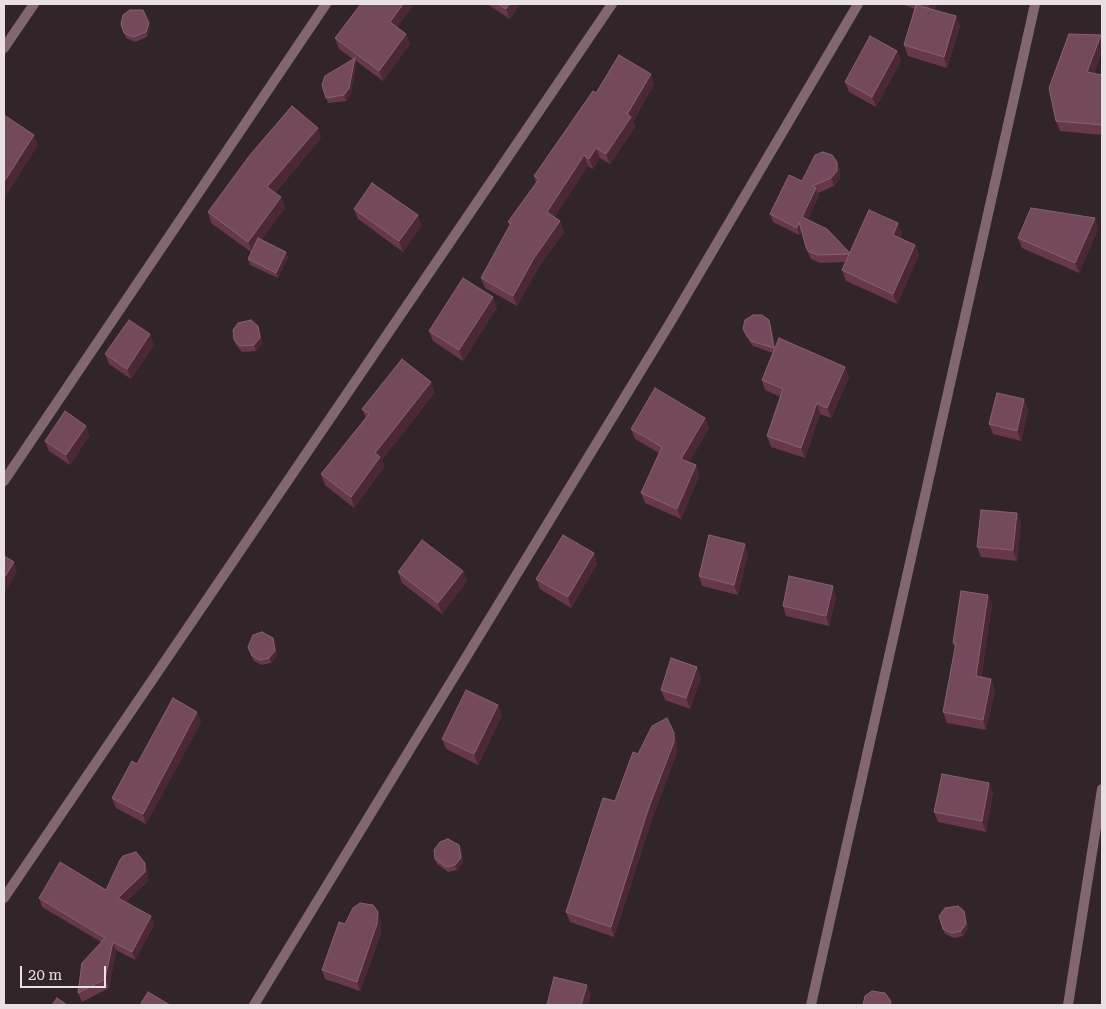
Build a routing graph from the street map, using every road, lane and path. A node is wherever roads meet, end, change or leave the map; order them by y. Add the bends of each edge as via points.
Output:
1 (34, 4) edge
2 (326, 4) edge
3 (612, 4) edge
4 (858, 4) edge
5 (1035, 4) edge
6 (4, 48) edge
7 (4, 481) edge
8 (1102, 789) edge
9 (4, 898) edge
10 (254, 1005) edge
11 (811, 1005) edge
12 (1068, 1005) edge

1 - 6 street
2 - 7 street
3 - 9 street
4 - 10 street via 670,323
5 - 11 street
8 - 12 street

